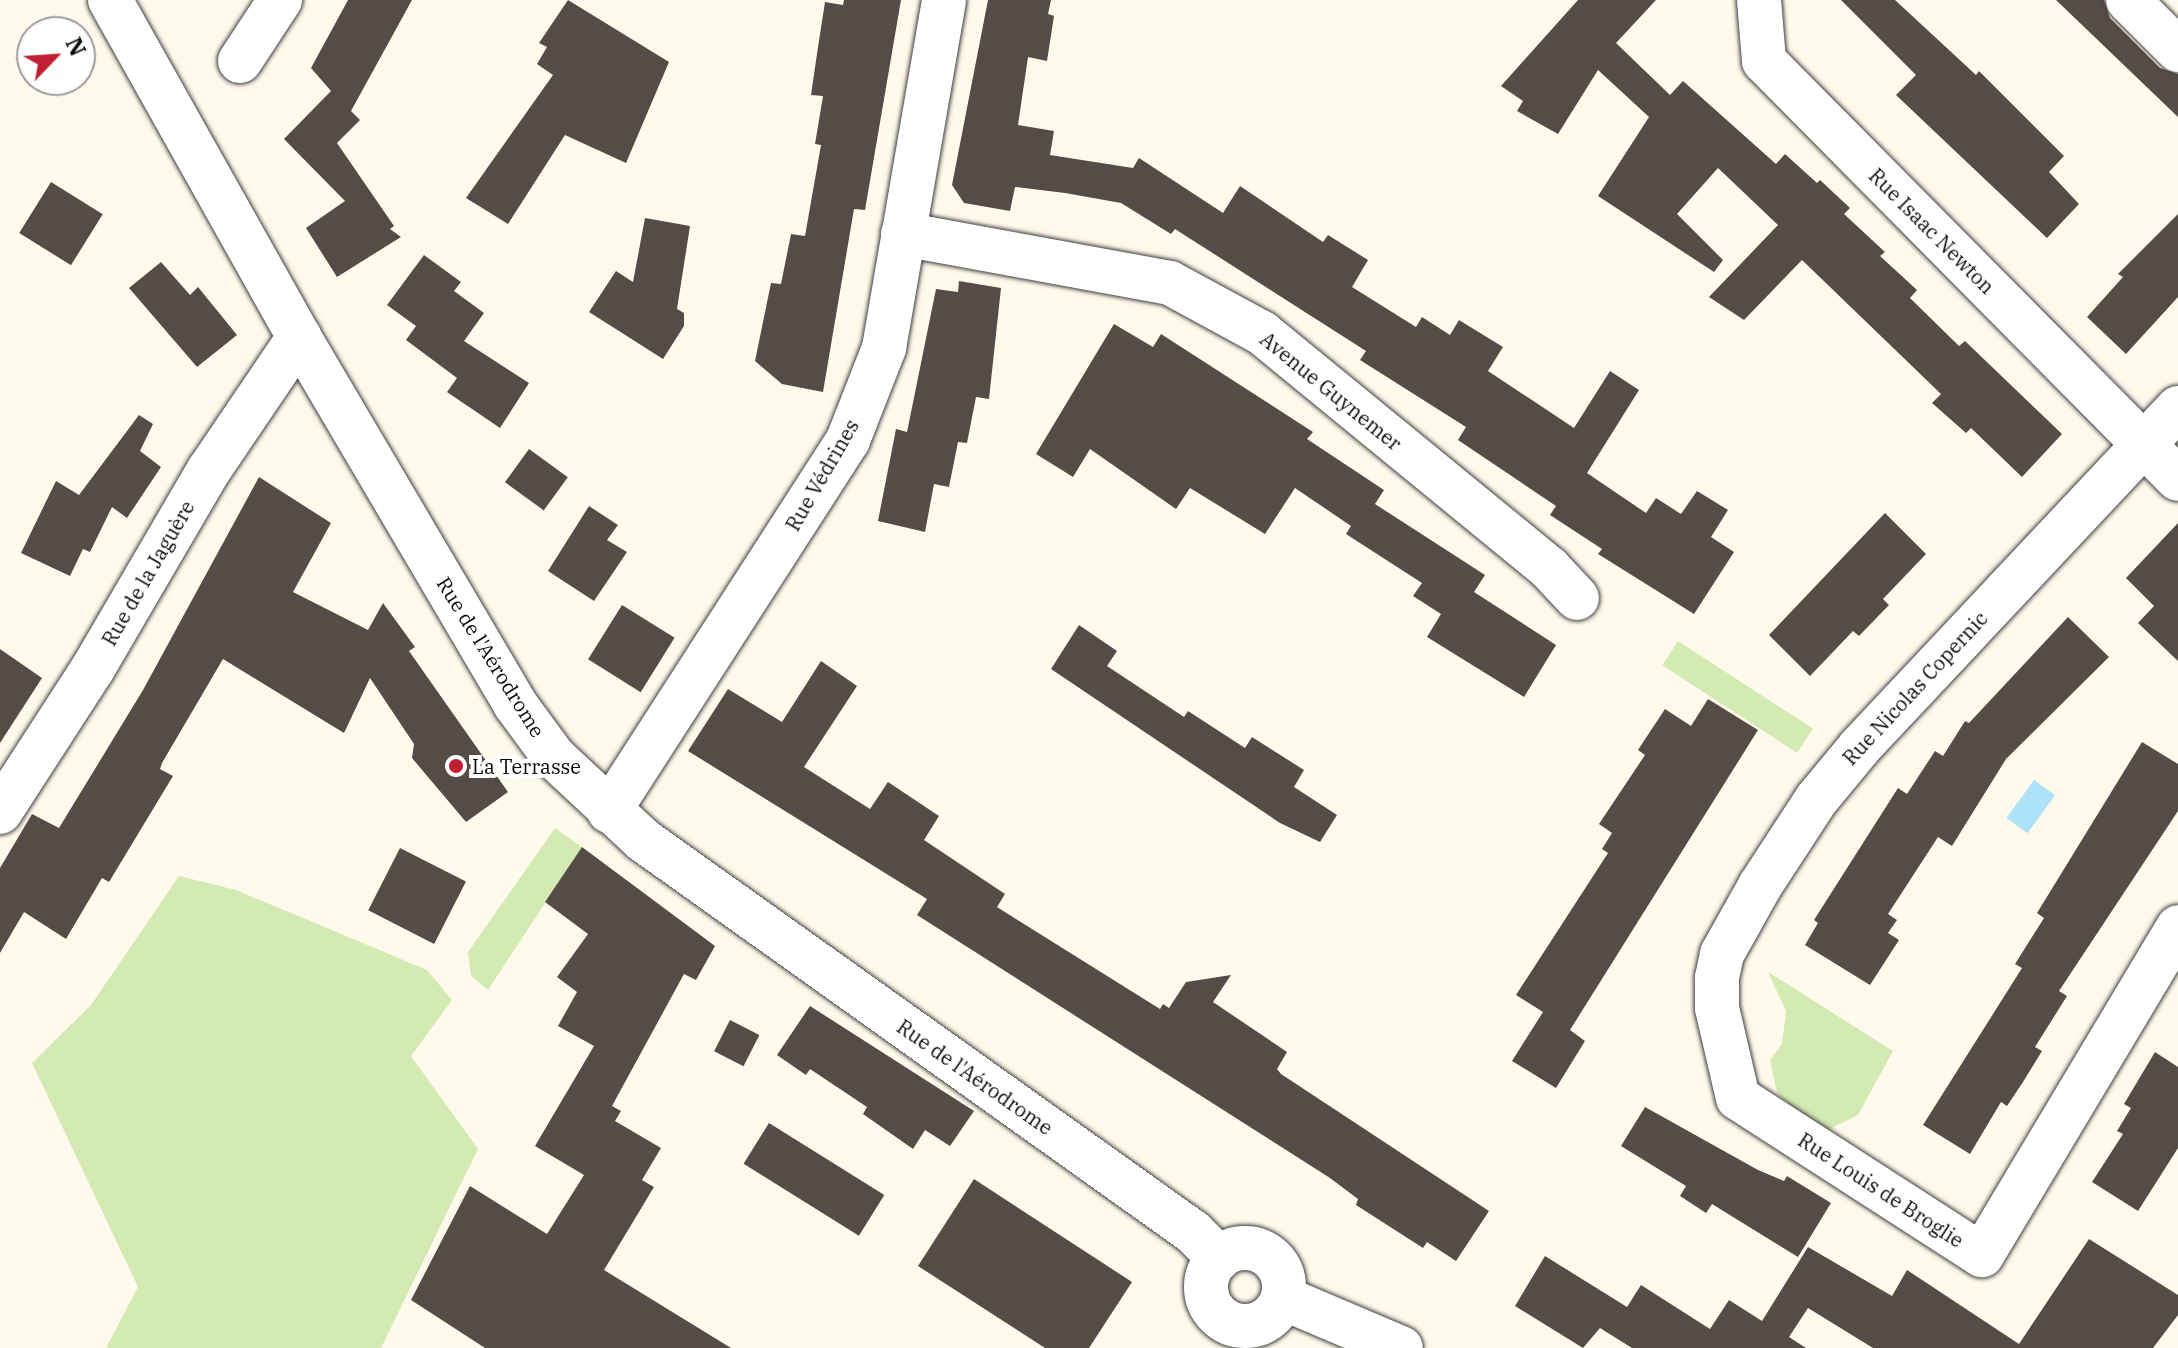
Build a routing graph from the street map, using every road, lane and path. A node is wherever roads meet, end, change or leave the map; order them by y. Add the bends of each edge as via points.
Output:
1 (110, 0) edge
2 (280, 0) edge
3 (944, 0) edge
4 (1759, 0) edge
5 (2128, 0) edge
6 (2178, 50) edge
7 (240, 61) dead end
8 (903, 234) junction
9 (299, 337) junction
10 (2178, 408) edge
11 (2142, 445) junction
12 (2178, 479) edge
13 (1577, 598) dead end
14 (609, 811) junction
15 (0, 812) edge
16 (2178, 927) edge
17 (1717, 1008) joint
18 (1219, 1258) junction
19 (1283, 1298) junction
20 (1212, 1333) edge
21 (1401, 1348) edge

1 - 9 street, Rue de l'Aérodrome
2 - 7 street
3 - 8 street, Rue Védrines
4 - 11 street, Rue Isaac Newton via 1764,61
5 - 6 street
8 - 13 street, Avenue Guynemer via 1170,283 1262,333 1549,568
8 - 14 street, Rue Védrines via 884,348 848,440
9 - 14 street, Rue de l'Aérodrome via 525,719
9 - 15 street, Rue de la Jaguère via 216,458 92,670
10 - 11 street, Rue Nicolas Copernic
11 - 12 street
11 - 17 street, Rue Nicolas Copernic via 1816,800 1722,954
14 - 18 street, Rue de l'Aérodrome via 1193,1232
16 - 17 street, Rue Louis de Broglie via 1982,1255 1738,1098
18 - 19 street via 1231,1250 1260,1251 1280,1270
18 - 20 street via 1206,1288
19 - 20 street via 1257,1324
19 - 21 street

